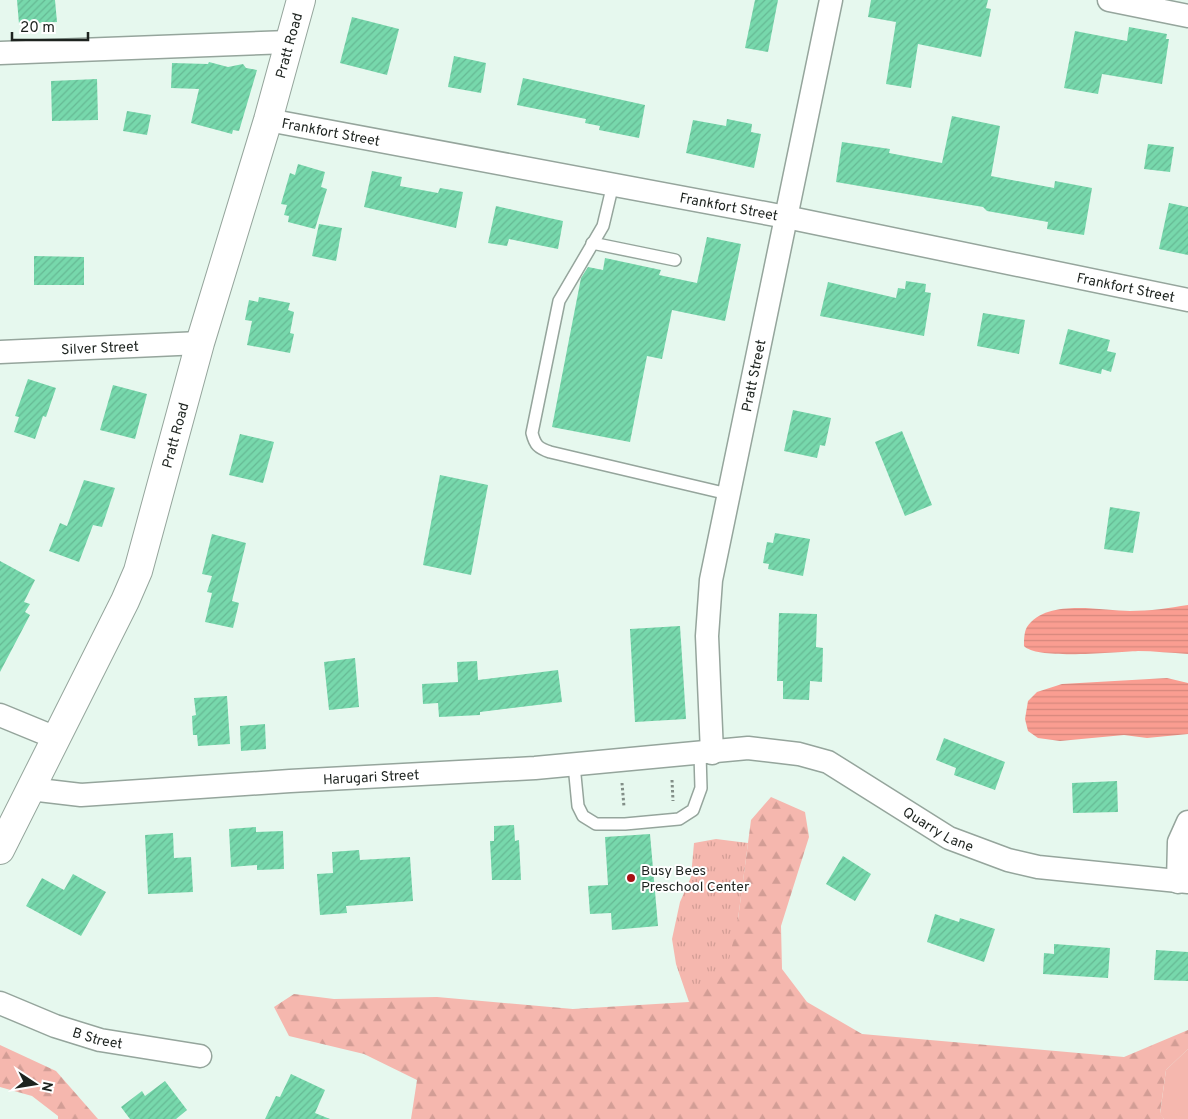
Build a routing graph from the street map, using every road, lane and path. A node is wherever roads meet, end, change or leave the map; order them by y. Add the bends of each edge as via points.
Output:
1 (301, 0) edge
2 (831, 0) edge
3 (1109, 0) edge
4 (1188, 16) edge
5 (288, 42) junction
6 (0, 53) edge
7 (268, 120) junction
8 (613, 184) junction
9 (786, 216) junction
10 (592, 243) junction
11 (675, 260) dead end
12 (1188, 300) edge
13 (200, 343) junction
14 (0, 352) edge
15 (728, 494) junction
16 (0, 715) edge
17 (56, 738) junction
18 (706, 753) junction
19 (574, 764) junction
20 (672, 774) dead end
21 (622, 778) dead end
22 (30, 789) junction
23 (674, 820) junction
24 (1188, 822) edge
25 (625, 824) junction
26 (0, 850) edge
27 (1183, 882) edge
28 (0, 1003) edge
29 (200, 1056) dead end

1 - 5 street, Pratt Road
2 - 9 street, Pratt Street
3 - 4 street
5 - 6 street
5 - 7 street, Pratt Road
7 - 8 street, Frankfort Street
7 - 13 street, Pratt Road
8 - 9 street, Frankfort Street
8 - 10 lane via 604,226
9 - 12 street, Frankfort Street
9 - 15 street, Pratt Street
10 - 11 lane
10 - 15 lane via 559,301 532,433 534,442 550,452
13 - 14 street, Silver Street
13 - 17 street, Pratt Road via 138,571
15 - 18 street, Pratt Street via 708,605
16 - 17 street
17 - 22 street, Pratt Road
18 - 19 street, Harugari Street
18 - 23 lane via 697,804 686,816
18 - 27 street, Quarry Lane via 769,749 828,762 949,838 1008,860 1038,868
19 - 22 street, Harugari Street via 81,795
19 - 25 lane via 578,806 583,816 596,824
20 - 23 path
21 - 25 path
22 - 26 street, Pratt Road
23 - 25 lane
24 - 27 street, Quarry Lane via 1179,842
28 - 29 street, B Street via 100,1040

